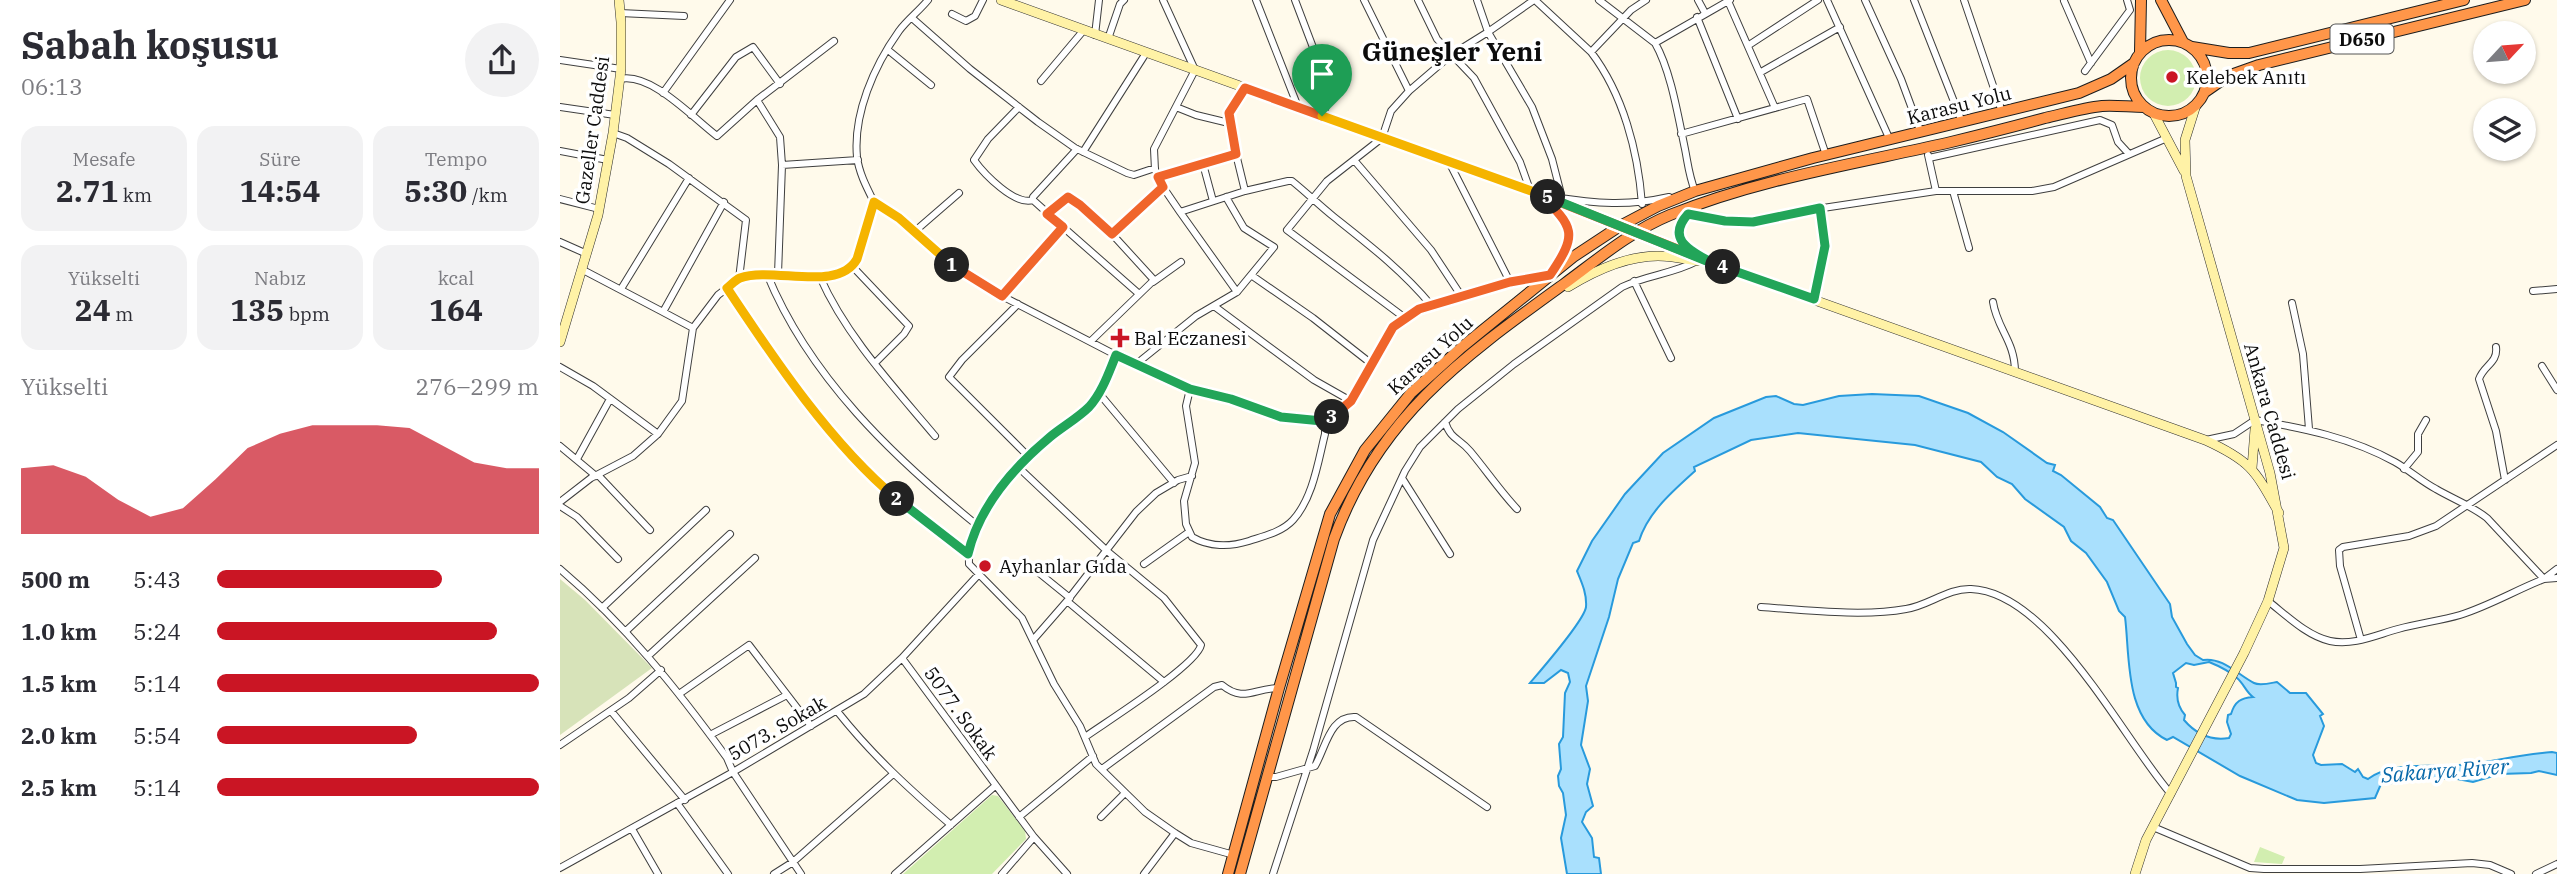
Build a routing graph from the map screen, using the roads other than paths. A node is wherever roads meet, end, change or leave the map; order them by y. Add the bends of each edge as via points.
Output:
1 (619, 0) edge
2 (730, 0) edge
3 (928, 0) edge
4 (983, 0) edge
5 (1001, 0) edge
6 (1099, 0) edge
7 (1124, 0) edge
8 (1163, 0) edge
9 (1256, 0) edge
10 (1295, 0) edge
11 (1364, 0) edge
12 (1418, 0) edge
13 (1477, 0) edge
14 (1534, 0) edge
15 (1600, 0) edge
16 (1646, 0) edge
17 (1698, 0) edge
18 (1729, 0) edge
19 (1818, 0) edge
20 (1827, 0) edge
21 (1864, 0) edge
22 (1914, 0) edge
23 (1964, 0) edge
24 (2127, 0) edge
25 (2141, 0) edge
26 (2161, 0) edge
27 (2464, 0) edge
28 (2525, 0) edge
29 (2064, 1) edge
30 (620, 13) junction
31 (1705, 13) junction
32 (952, 14) dead end
33 (684, 16) dead end
34 (1697, 17) junction
35 (912, 18) junction
36 (1623, 18) junction
37 (1840, 27) junction
38 (1083, 31) junction
39 (1488, 32) junction
40 (1094, 35) junction
41 (1108, 39) junction
42 (834, 41) dead end
43 (1655, 43) junction
44 (1749, 45) junction
45 (2188, 45) junction
46 (888, 50) junction
47 (1591, 52) junction
48 (2140, 52) junction
49 (1146, 53) junction
50 (1451, 55) junction
51 (560, 60) edge
52 (2091, 63) junction
53 (2134, 63) junction
54 (621, 69) junction
55 (1195, 70) junction
56 (2085, 71) dead end
57 (1761, 72) junction
58 (620, 79) junction
59 (1041, 81) dead end
60 (780, 84) junction
61 (931, 85) dead end
62 (1245, 88) junction
63 (1409, 91) junction
64 (2205, 92) junction
65 (663, 93) junction
66 (757, 100) junction
67 (2196, 105) junction
68 (560, 107) edge
69 (1019, 107) junction
70 (1176, 107) junction
71 (1298, 107) junction
72 (2144, 107) junction
73 (1775, 108) junction
74 (2003, 114) junction
75 (2154, 114) junction
76 (615, 115) junction
77 (691, 115) junction
78 (1322, 116) junction
79 (1738, 119) junction
80 (1229, 123) junction
81 (1962, 123) junction
82 (613, 133) junction
83 (1920, 133) junction
84 (1681, 134) junction
85 (1382, 138) junction
86 (2167, 138) junction
87 (1890, 140) junction
88 (1080, 150) junction
89 (560, 151) edge
90 (1928, 152) junction
91 (1236, 154) junction
92 (2129, 154) junction
93 (1826, 155) junction
94 (608, 160) junction
95 (858, 160) junction
96 (1354, 160) junction
97 (1450, 162) junction
98 (1203, 164) junction
99 (782, 165) junction
100 (1154, 168) junction
101 (2186, 176) junction
102 (1158, 177) junction
103 (689, 178) junction
104 (1163, 187) junction
105 (1245, 191) junction
106 (1695, 191) junction
107 (1936, 191) junction
108 (1953, 191) junction
109 (1535, 192) junction
110 (959, 193) dead end
111 (1226, 197) junction
112 (1313, 197) junction
113 (1562, 198) junction
114 (560, 199) edge
115 (1033, 200) junction
116 (1213, 201) junction
117 (724, 202) junction
118 (874, 202) junction
119 (1642, 204) junction
120 (1701, 204) junction
121 (1820, 208) junction
122 (599, 209) junction
123 (1180, 212) junction
124 (1047, 214) junction
125 (1688, 214) junction
126 (1620, 226) junction
127 (1063, 227) junction
128 (914, 232) junction
129 (1635, 232) junction
130 (1112, 234) junction
131 (560, 242) edge
132 (1969, 248) dead end
133 (587, 254) junction
134 (1697, 261) junction
135 (1181, 262) dead end
136 (1714, 264) junction
137 (853, 267) junction
138 (583, 271) junction
139 (766, 274) junction
140 (778, 274) junction
141 (1251, 275) junction
142 (1550, 275) junction
143 (820, 277) junction
144 (739, 279) junction
145 (1634, 281) junction
146 (1153, 282) junction
147 (1510, 282) junction
148 (727, 288) junction
149 (621, 289) junction
150 (2557, 289) edge
151 (2533, 290) dead end
152 (1237, 292) junction
153 (1138, 293) junction
154 (1002, 296) junction
155 (1462, 297) junction
156 (1814, 299) junction
157 (1993, 302) dead end
158 (2292, 303) dead end
159 (1018, 304) junction
160 (1431, 305) junction
161 (1214, 306) junction
162 (1530, 309) junction
163 (663, 312) junction
164 (1405, 318) junction
165 (693, 328) junction
166 (561, 331) edge
167 (1091, 341) junction
168 (560, 342) edge
169 (2496, 347) dead end
170 (1116, 355) junction
171 (1671, 358) dead end
172 (875, 363) junction
173 (1135, 365) junction
174 (1373, 365) junction
175 (2542, 366) dead end
176 (560, 367) edge
177 (2015, 372) junction
178 (1190, 389) junction
179 (2557, 390) edge
180 (1098, 392) junction
181 (610, 399) junction
182 (1351, 401) junction
183 (1331, 418) junction
184 (2255, 420) junction
185 (2426, 420) dead end
186 (1445, 422) junction
187 (2309, 429) junction
188 (658, 434) junction
189 (935, 436) dead end
190 (2205, 440) junction
191 (2557, 444) edge
192 (560, 446) edge
193 (1028, 456) junction
194 (577, 459) junction
195 (1018, 467) junction
196 (2252, 468) junction
197 (2404, 469) junction
198 (597, 475) junction
199 (1192, 476) junction
200 (1402, 478) junction
201 (2505, 480) junction
202 (1174, 483) junction
203 (560, 504) edge
204 (2465, 505) junction
205 (1517, 509) dead end
206 (706, 510) dead end
207 (2279, 513) junction
208 (978, 526) junction
209 (650, 530) dead end
210 (1189, 532) junction
211 (730, 534) dead end
212 (1107, 551) junction
213 (968, 554) junction
214 (1450, 554) dead end
215 (755, 558) dead end
216 (618, 559) dead end
217 (1028, 564) dead end
218 (1144, 564) dead end
219 (560, 569) edge
220 (2557, 569) edge
221 (979, 574) junction
222 (2557, 578) edge
223 (2544, 579) junction
224 (1068, 599) junction
225 (2268, 601) junction
226 (1761, 607) dead end
227 (602, 608) junction
228 (626, 631) junction
229 (1033, 639) junction
230 (2361, 640) junction
231 (648, 656) junction
232 (902, 659) junction
233 (661, 670) junction
234 (1164, 682) junction
235 (1279, 688) junction
236 (679, 694) junction
237 (787, 695) junction
238 (611, 711) junction
239 (837, 711) junction
240 (811, 726) junction
241 (710, 735) junction
242 (1084, 737) junction
243 (560, 745) edge
244 (1093, 756) junction
245 (1308, 768) junction
246 (1102, 769) junction
247 (733, 772) junction
248 (892, 775) junction
249 (1267, 777) junction
250 (995, 786) junction
251 (1125, 793) junction
252 (2171, 794) junction
253 (685, 800) junction
254 (677, 803) junction
255 (1487, 807) dead end
256 (1019, 817) junction
257 (1101, 817) dead end
258 (951, 825) junction
259 (2153, 827) junction
260 (632, 829) junction
261 (1175, 833) junction
262 (1034, 837) junction
263 (1234, 855) junction
264 (793, 862) junction
265 (2557, 864) edge
266 (560, 868) edge
267 (657, 874) edge
268 (728, 874) edge
269 (774, 874) edge
270 (801, 874) edge
271 (895, 874) edge
272 (1002, 874) edge
273 (1067, 874) edge
274 (1144, 874) edge
275 (1228, 874) edge
276 (1241, 874) edge
277 (1273, 874) edge
278 (2135, 874) edge
279 (2511, 874) edge
280 (2536, 874) edge

1 - 30 main road, Gazeller Caddesi
2 - 65 street
3 - 35 street
4 - 32 street via 967,21
5 - 38 main road
6 - 40 street
7 - 41 street
8 - 55 street
9 - 71 street
10 - 78 street via 1325,79 1327,104
11 - 63 street
12 - 50 street via 1437,39
13 - 39 street
14 - 39 street
14 - 47 street
15 - 36 street
16 - 36 street
17 - 31 street
18 - 31 street
18 - 44 street
19 - 44 street
20 - 37 street
21 - 83 street
22 - 81 street
23 - 74 street
24 - 52 street via 2130,10
25 - 48 highway
26 - 45 highway
27 - 45 highway, D650 via 2249,53
28 - 64 highway, D650 via 2259,65 2228,76
29 - 52 street
30 - 33 street
30 - 54 main road, Gazeller Caddesi
31 - 34 street
34 - 43 street
34 - 79 street
35 - 46 street
35 - 69 street
36 - 43 street
36 - 47 street
37 - 57 street
37 - 87 street
38 - 40 main road
38 - 59 street
39 - 50 street
39 - 113 street via 1532,107
40 - 41 main road
41 - 49 main road
42 - 60 street
43 - 84 street
44 - 57 street
45 - 48 highway via 2160,41
45 - 64 highway via 2206,67
46 - 61 street
46 - 95 street via 875,72 857,125
47 - 119 street via 1616,92
48 - 53 highway
49 - 55 main road
49 - 88 street
50 - 63 street
50 - 109 street via 1474,78
51 - 54 street
52 - 56 street
53 - 72 highway via 2132,87
53 - 74 highway, Karasu Yolu via 2092,88
54 - 58 main road, Gazeller Caddesi
55 - 62 main road
55 - 70 street
57 - 73 street
58 - 65 street via 639,80
58 - 76 main road, Gazeller Caddesi
60 - 66 street
60 - 77 street via 753,47 736,57
62 - 71 main road
62 - 80 street via 1229,113
63 - 85 street via 1391,111
64 - 67 highway
65 - 77 street
66 - 77 street via 717,136
66 - 99 street via 780,137
67 - 75 highway via 2177,116
67 - 101 main road via 2185,140
68 - 76 street
69 - 88 street
69 - 115 street via 974,160 1017,199
70 - 80 street
70 - 100 street via 1154,149
71 - 78 main road
72 - 75 highway
72 - 90 highway, Karasu Yolu via 2101,106
73 - 79 street
73 - 93 street via 1807,99
74 - 81 highway, Karasu Yolu
75 - 86 main road
76 - 82 main road, Gazeller Caddesi
78 - 85 main road
79 - 84 street
80 - 91 street
81 - 83 highway, Karasu Yolu
82 - 94 main road, Gazeller Caddesi
82 - 103 street
83 - 87 highway, Karasu Yolu
84 - 106 street
85 - 96 street
85 - 97 main road
86 - 92 street
86 - 101 main road
87 - 93 highway, Karasu Yolu
88 - 100 street via 1134,175
88 - 115 street
89 - 94 street
90 - 92 street via 2100,120 2112,125
90 - 107 street
90 - 120 highway, Karasu Yolu via 1758,185
91 - 98 street
91 - 105 street
92 - 108 street via 2054,187
93 - 106 highway, Karasu Yolu
94 - 122 main road, Gazeller Caddesi
95 - 99 street
95 - 118 street
96 - 112 street
96 - 155 street via 1431,250
97 - 109 main road
97 - 147 street
98 - 102 street
98 - 116 street
99 - 140 street
100 - 102 street
101 - 184 main road, Ankara Caddesi
102 - 104 street
103 - 117 street
103 - 149 street
104 - 123 street
104 - 130 street
105 - 111 street
105 - 112 street via 1292,181
106 - 119 street
106 - 126 highway, Karasu Yolu
107 - 108 street
107 - 121 street
108 - 132 street
109 - 113 street
109 - 126 main road
109 - 142 street via 1562,214 1570,231 1567,250
110 - 128 street
111 - 116 street
111 - 141 street via 1244,228 1274,247
112 - 160 street
112 - 164 street via 1287,230
113 - 119 street
114 - 122 street
115 - 124 street
116 - 123 street
117 - 144 street via 746,220
117 - 163 street
118 - 128 street
118 - 137 street
120 - 125 main road
120 - 129 highway, Karasu Yolu
121 - 125 street via 1753,222
121 - 156 street via 1825,246
122 - 133 main road, Gazeller Caddesi
123 - 152 street
124 - 127 street
124 - 130 street via 1068,197
125 - 136 main road via 1680,227 1682,243
126 - 129 main road
126 - 142 highway, Karasu Yolu
127 - 153 street
127 - 154 street
128 - 154 street via 946,261
129 - 136 main road
129 - 162 highway, Karasu Yolu
130 - 146 street
131 - 133 street
133 - 138 main road, Gazeller Caddesi
134 - 136 main road
134 - 145 street
134 - 162 main road via 1657,256 1616,264
135 - 146 street
136 - 156 main road
137 - 143 street via 843,274
137 - 172 street via 908,323 904,334
138 - 149 street
138 - 166 main road, Gazeller Caddesi
139 - 140 street
139 - 144 street
139 - 208 street via 832,384 894,455
140 - 143 street
141 - 152 street
141 - 174 street
142 - 147 street
142 - 235 highway, Karasu Yolu via 1411,393 1365,450 1330,514
143 - 172 street
144 - 148 street
145 - 171 street
145 - 186 street via 1514,364
146 - 153 street
147 - 155 street
148 - 165 street
148 - 213 street via 836,438 873,478
149 - 163 street
150 - 151 street
152 - 161 street
153 - 167 street
154 - 159 street
155 - 160 street
156 - 177 main road
157 - 177 street via 2010,341
158 - 187 street via 2303,354
159 - 167 street
159 - 193 street via 949,377
160 - 164 street
161 - 173 street
161 - 182 street via 1314,380
162 - 249 highway, Karasu Yolu via 1428,391 1403,418 1364,476 1334,540
163 - 165 street
164 - 174 street via 1393,327
165 - 188 street via 682,401
166 - 168 main road, Gazeller Caddesi
167 - 170 street
169 - 201 street via 2493,363 2479,379
170 - 173 street
170 - 180 street
172 - 189 street
173 - 178 street
174 - 182 street
175 - 179 street
176 - 181 street
177 - 190 main road
178 - 183 street via 1281,417
178 - 199 street via 1186,406 1195,455
180 - 193 street via 1089,407
180 - 202 street
181 - 188 street
181 - 194 street
182 - 183 street
183 - 210 street via 1308,496 1293,521 1241,543 1217,545 1199,541
184 - 187 street
184 - 190 street via 2234,434
184 - 196 main road
184 - 207 main road, Ankara Caddesi
185 - 197 street via 2417,433 2418,452
186 - 200 street via 1420,447
186 - 205 street via 1449,434 1468,449
187 - 197 street
188 - 198 street via 633,456
190 - 196 main road via 2232,452
191 - 201 street
192 - 194 street
193 - 195 street
194 - 198 street
195 - 208 street
195 - 212 street
196 - 207 main road
197 - 204 street
198 - 203 street
198 - 209 street
199 - 202 street
199 - 210 street via 1184,501
200 - 214 street
200 - 245 street via 1373,540
201 - 204 street
202 - 212 street via 1146,502
203 - 216 street
204 - 223 street via 2487,518
204 - 230 street via 2436,526 2409,536 2339,550
206 - 227 street
207 - 225 main road, Ankara Caddesi via 2284,548
208 - 213 street
210 - 218 street
211 - 228 street
212 - 224 street
212 - 234 street via 1164,598 1201,645 1199,653
213 - 221 street via 968,564
215 - 231 street
217 - 224 street
219 - 227 street
220 - 223 street
221 - 229 street via 1022,618
221 - 232 street, 5073. Sokak
222 - 223 street
223 - 230 street via 2459,615
224 - 229 street
224 - 234 street
225 - 230 street via 2316,636 2331,641
225 - 252 main road, Ankara Caddesi
226 - 252 street via 1902,610 1957,589 1991,593 2014,603 2051,634
227 - 228 street
228 - 231 street
229 - 242 street
231 - 233 street
232 - 239 street, 5073. Sokak via 864,694
232 - 250 street, 5077. Sokak
233 - 236 street
233 - 238 street
234 - 242 street
235 - 246 street via 1236,695 1222,685 1214,687
235 - 263 highway, Karasu Yolu
236 - 237 street via 749,645
236 - 241 street
237 - 240 street
237 - 241 street
238 - 243 street
238 - 253 street
239 - 240 street, 5073. Sokak
239 - 248 street
240 - 247 street, 5073. Sokak
241 - 247 street
242 - 244 street
244 - 246 street
244 - 256 street
245 - 249 street
245 - 255 street via 1315,766 1339,720 1356,717
245 - 277 street
246 - 251 street
247 - 253 street, 5073. Sokak
247 - 264 street
248 - 258 street
248 - 264 street
249 - 276 highway, Karasu Yolu
250 - 256 street, 5077. Sokak
250 - 258 street, 5077. Sokak
251 - 257 street
251 - 261 street
252 - 259 main road
253 - 254 street, 5073. Sokak
254 - 260 street, 5073. Sokak
254 - 268 street
256 - 262 street, 5077. Sokak
258 - 271 street, 5077. Sokak
259 - 278 main road
259 - 279 street via 2257,869 2472,863
260 - 266 street, 5073. Sokak
260 - 267 street
261 - 263 street via 1191,843
261 - 274 street
262 - 272 street
262 - 273 street, 5077. Sokak
263 - 275 highway, Karasu Yolu
264 - 269 street
264 - 270 street
265 - 280 street

